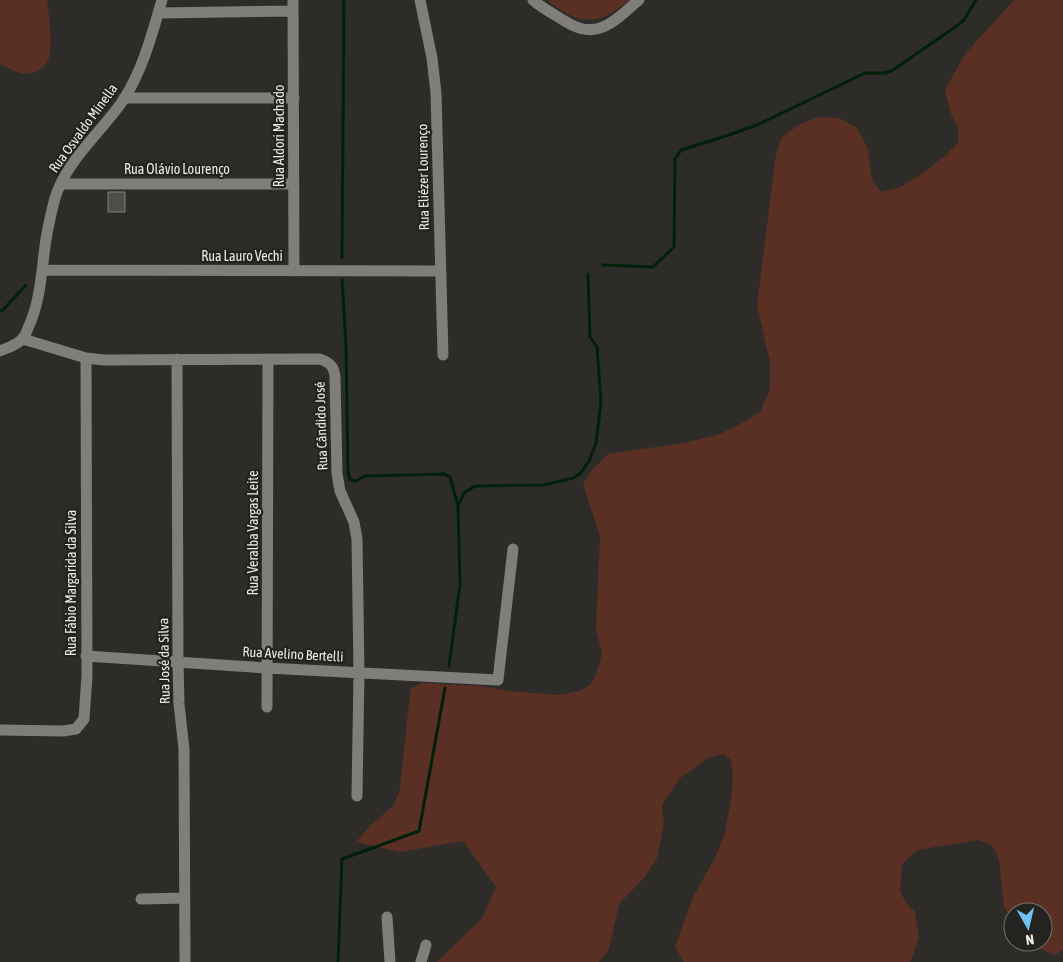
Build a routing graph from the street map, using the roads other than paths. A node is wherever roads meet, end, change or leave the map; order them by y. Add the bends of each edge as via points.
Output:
1 (162, 0) edge
2 (420, 0) edge
3 (533, 0) edge
4 (639, 0) edge
5 (293, 6) edge
6 (158, 13) junction
7 (124, 98) junction
8 (294, 98) junction
9 (61, 184) junction
10 (294, 184) junction
11 (43, 270) junction
12 (294, 271) junction
13 (440, 271) junction
14 (23, 338) junction
15 (0, 351) edge
16 (443, 355) dead end
17 (86, 358) junction
18 (178, 359) junction
19 (268, 359) junction
20 (513, 549) dead end
21 (86, 656) junction
22 (178, 662) junction
23 (267, 668) junction
24 (358, 673) junction
25 (267, 707) dead end
26 (0, 730) edge
27 (357, 796) dead end
28 (184, 898) junction
29 (142, 899) dead end
30 (387, 916) dead end
31 (426, 945) dead end
32 (185, 962) edge
33 (390, 962) edge
34 (421, 962) edge

1 - 6 street, Rua Osvaldo Minella
2 - 13 street, Rua Eliézer Lourenço via 435,84
3 - 4 street via 567,23 590,30 614,22
5 - 6 street
5 - 8 street, Rua Aldori Machado
6 - 7 street, Rua Osvaldo Minella via 139,71
7 - 8 street
7 - 9 street, Rua Osvaldo Minella
8 - 10 street, Rua Aldori Machado
9 - 10 street, Rua Olávio Lourenço
9 - 11 street, Rua Osvaldo Minella via 48,224
10 - 12 street, Rua Aldori Machado
11 - 12 street, Rua Lauro Vechi
11 - 14 street, Rua Osvaldo Minella via 33,314
12 - 13 street, Rua Lauro Vechi
13 - 16 street, Rua Eliézer Lourenço
14 - 15 street
14 - 17 street, Rua Cândido José
17 - 18 street, Rua Cândido José
17 - 21 street, Rua Fábio Margarida da Silva
18 - 19 street, Rua Cândido José
18 - 22 street, Rua José da Silva
19 - 23 street, Rua Veralba Vargas Leite
19 - 24 street, Rua Cândido José via 320,359 332,365 334,370 337,474 357,539
20 - 24 street, Rua Avelino Bertelli via 498,680
21 - 22 street, Rua Avelino Bertelli
21 - 26 street, Rua Fábio Margarida da Silva via 84,719 76,729
22 - 23 street, Rua Avelino Bertelli
22 - 28 street, Rua José da Silva via 184,749
23 - 24 street, Rua Avelino Bertelli
23 - 25 street, Rua Veralba Vargas Leite
24 - 27 street, Rua Cândido José
28 - 29 street
28 - 32 street, Rua José da Silva
30 - 33 street
31 - 34 street

